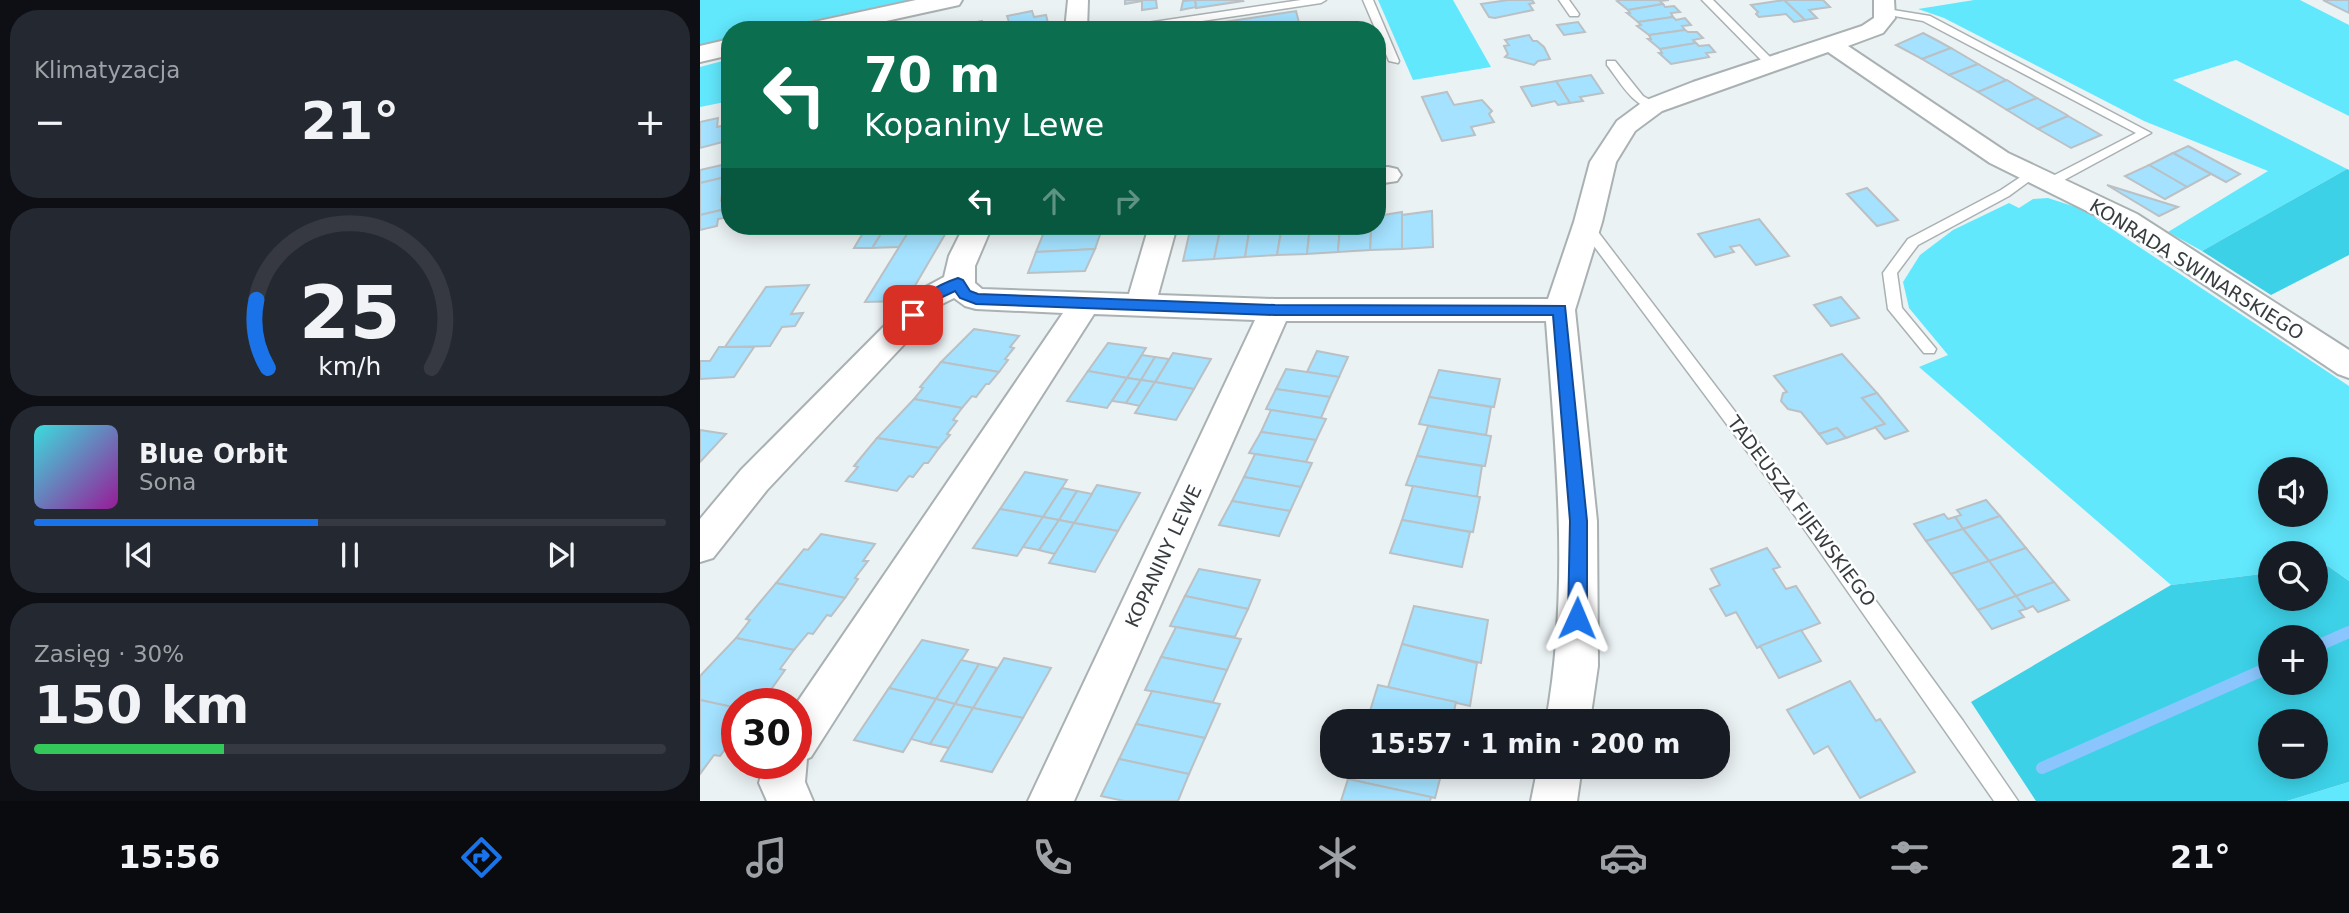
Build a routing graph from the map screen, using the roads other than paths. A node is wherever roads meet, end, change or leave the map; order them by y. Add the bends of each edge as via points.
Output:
1 (950, 0) edge
2 (1078, 0) edge
3 (1368, 0) edge
4 (1564, 0) edge
5 (1707, 0) edge
6 (1321, 1) edge
7 (1886, 6) edge
8 (1574, 14) dead end
9 (851, 21) edge
10 (1077, 21) edge
11 (1182, 21) edge
12 (1377, 21) edge
13 (1386, 42) edge
14 (1829, 44) junction
15 (721, 49) edge
16 (700, 54) edge
17 (1394, 61) dead end
18 (1611, 63) dead end
19 (1770, 63) junction
20 (1653, 106) junction
21 (2041, 178) junction
22 (1587, 228) junction
23 (974, 235) edge
24 (1160, 235) edge
25 (958, 283) junction
26 (1086, 302) junction
27 (1141, 303) junction
28 (1275, 310) junction
29 (1560, 310) junction
30 (1928, 349) dead end
31 (2349, 366) edge
32 (700, 546) edge
33 (1570, 709) edge
34 (812, 718) edge
35 (783, 779) edge
36 (1558, 779) edge
37 (790, 801) edge
38 (1051, 801) edge
39 (1554, 801) edge
40 (2007, 801) edge

1 - 9 street
2 - 10 street
3 - 12 lane
4 - 8 lane
5 - 19 lane
6 - 11 lane
7 - 14 street via 1885,20 1878,27
7 - 21 lane via 1926,18 2145,133
13 - 17 lane
14 - 19 street
14 - 21 street, KONRADA SWINARSKIEGO via 1999,158
15 - 16 street
18 - 20 lane via 1639,98
19 - 20 street
20 - 22 street via 1626,126 1613,143
21 - 30 lane via 1913,242 1890,273 1895,309
21 - 31 street, KONRADA SWINARSKIEGO via 2127,220
22 - 29 street
22 - 40 lane, TADEUSZA FIJEWSKIEGO via 1867,598
23 - 25 street via 960,265
24 - 27 street
25 - 26 street via 965,294 976,299
25 - 32 street via 931,297 754,480
26 - 27 street
26 - 34 street
27 - 28 street
28 - 29 street
28 - 38 street, KOPANINY LEWE
29 - 33 street via 1578,521 1577,666
35 - 37 street
36 - 39 street

